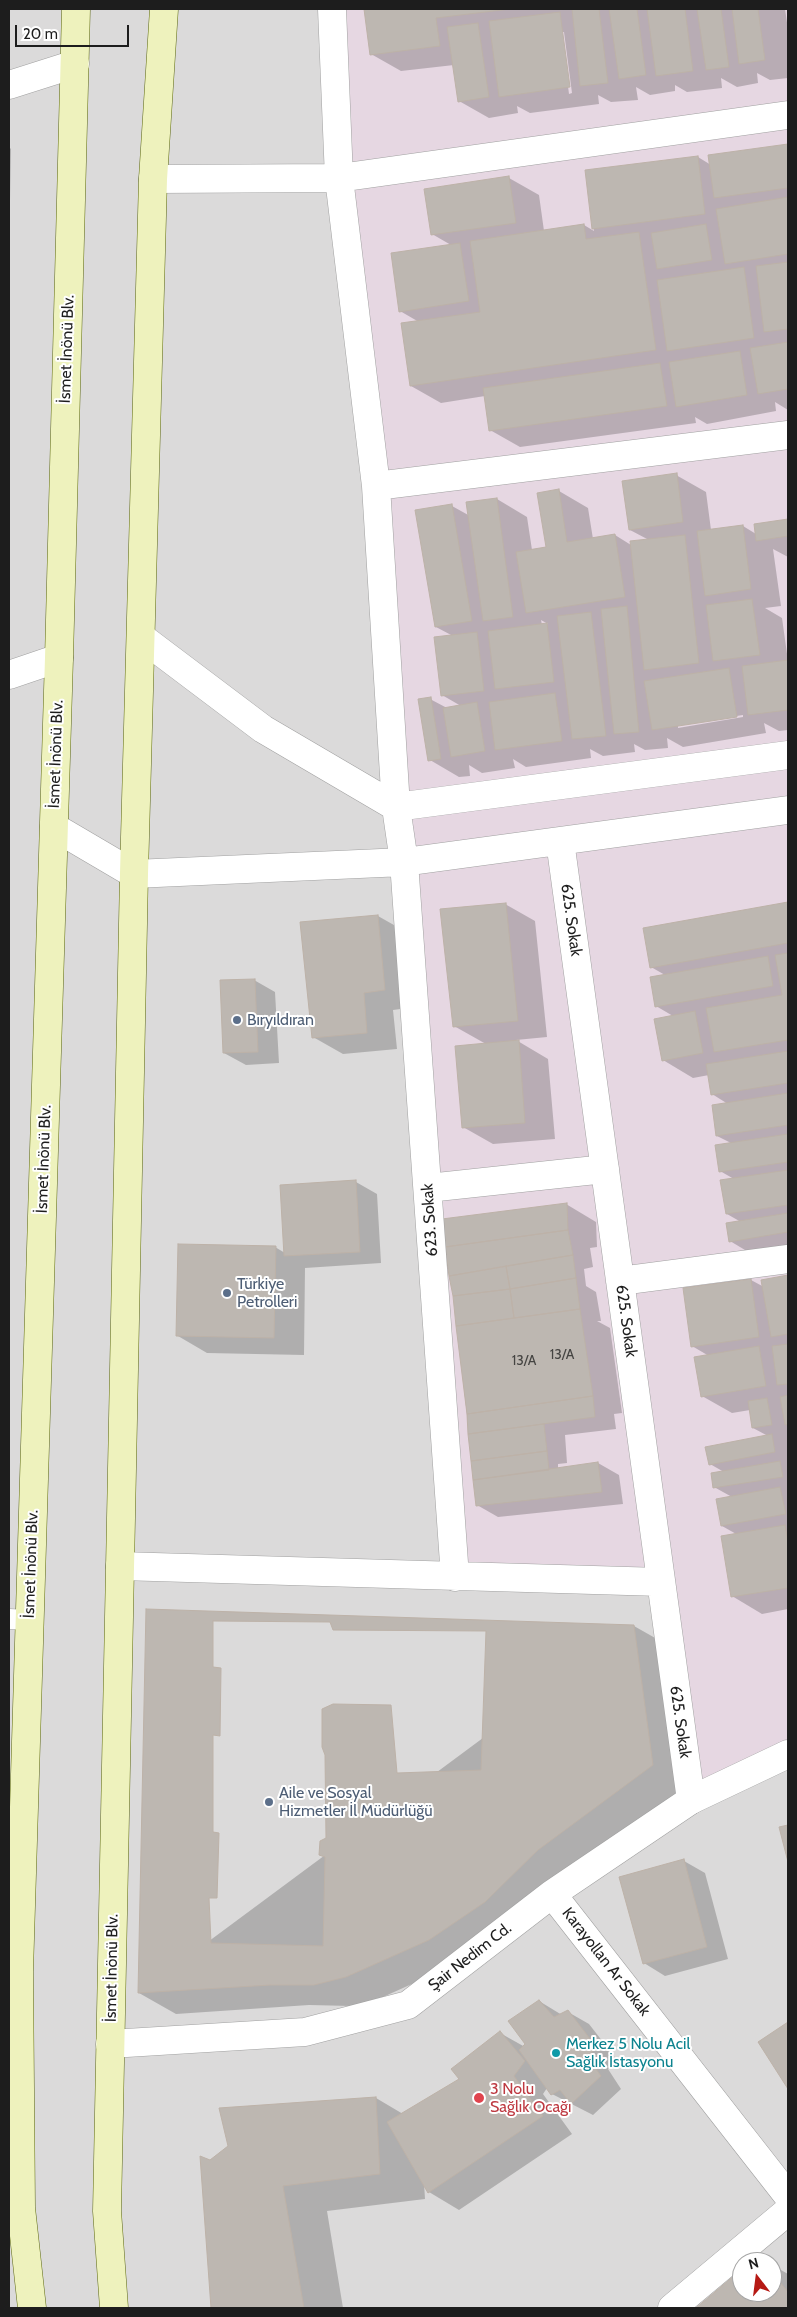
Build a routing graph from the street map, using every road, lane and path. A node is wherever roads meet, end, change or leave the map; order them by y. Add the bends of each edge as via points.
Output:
1 (76, 9) edge
2 (164, 9) edge
3 (332, 9) edge
4 (75, 64) junction
5 (9, 84) edge
6 (788, 116) edge
7 (340, 178) junction
8 (153, 179) junction
9 (788, 435) edge
10 (376, 486) junction
11 (140, 637) junction
12 (59, 658) junction
13 (9, 675) edge
14 (788, 755) edge
15 (396, 807) junction
16 (788, 810) edge
17 (54, 827) junction
18 (560, 841) junction
19 (404, 862) junction
20 (134, 874) junction
21 (605, 1169) junction
22 (428, 1188) junction
23 (788, 1259) edge
24 (620, 1281) junction
25 (120, 1566) junction
26 (455, 1577) junction
27 (661, 1582) junction
28 (19, 1620) edge
29 (788, 1754) edge
30 (691, 1800) junction
31 (552, 1894) junction
32 (14, 1972) edge
33 (110, 2044) junction
34 (788, 2196) edge
35 (21, 2208) junction
36 (788, 2211) edge
37 (18, 2308) edge
38 (32, 2308) edge
39 (114, 2308) edge
40 (672, 2308) edge

1 - 4 main road, İsmet İnönü Blv.
2 - 8 main road, İsmet İnönü Blv.
3 - 7 street, 623. Sokak
4 - 5 street
4 - 12 main road, İsmet İnönü Blv.
6 - 7 street
7 - 8 street
7 - 10 street, 623. Sokak
8 - 11 main road, İsmet İnönü Blv.
9 - 10 street
10 - 15 street, 623. Sokak
11 - 15 street via 263,729
11 - 20 main road, İsmet İnönü Blv.
12 - 13 street
12 - 17 main road, İsmet İnönü Blv.
14 - 15 street
15 - 19 street, 623. Sokak
16 - 18 street
17 - 20 street
17 - 28 main road, İsmet İnönü Blv.
18 - 19 street
18 - 21 street, 625. Sokak
19 - 20 street
19 - 22 street, 623. Sokak
20 - 25 main road, İsmet İnönü Blv.
21 - 22 street
21 - 24 street, 625. Sokak
22 - 26 street, 623. Sokak
23 - 24 street
24 - 27 street, 625. Sokak
25 - 26 street
25 - 33 main road, İsmet İnönü Blv.
26 - 27 street
27 - 30 street, 625. Sokak
28 - 32 main road, İsmet İnönü Blv.
29 - 30 street, Şair Nedim Cd.
30 - 31 street, Şair Nedim Cd.
31 - 33 street, Şair Nedim Cd. via 408,2005 305,2032
31 - 34 street, Karayollan Ar Sokak
32 - 35 main road, İsmet İnönü Blv.
33 - 39 main road, İsmet İnönü Blv. via 107,2211
35 - 37 main road
35 - 38 main road, İsmet İnönü Blv.
36 - 40 street

